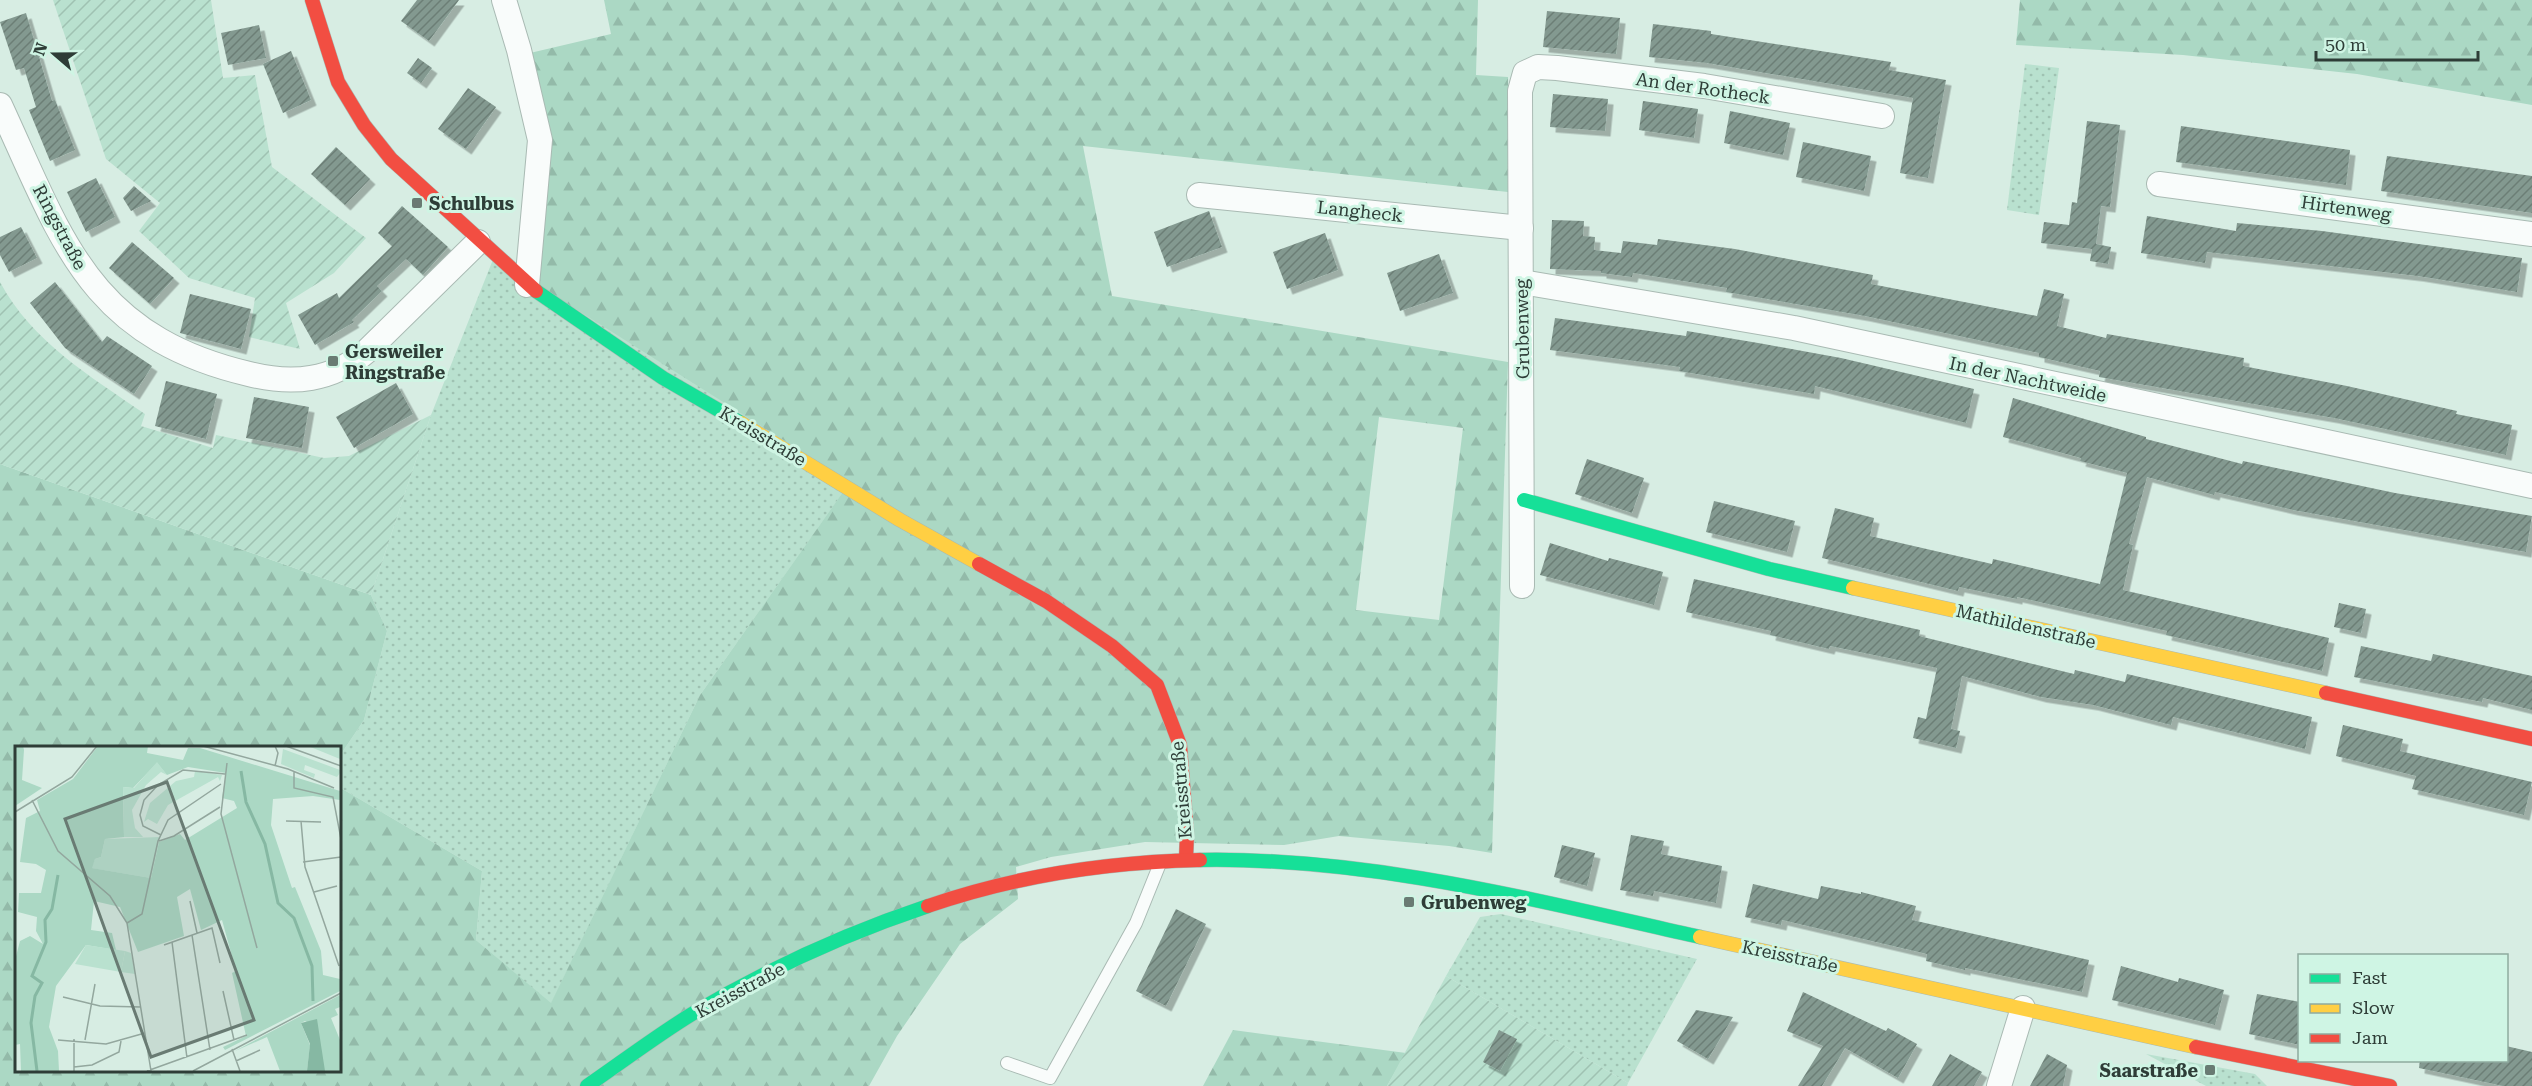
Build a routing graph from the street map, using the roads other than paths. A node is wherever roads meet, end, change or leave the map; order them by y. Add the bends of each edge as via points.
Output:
1 (312, 0) edge
2 (504, 0) edge
3 (1525, 73) joint
4 (0, 105) edge
5 (1882, 116) dead end
6 (2159, 184) dead end
7 (1199, 195) dead end
8 (1521, 228) junction
9 (2532, 234) edge
10 (478, 242) junction
11 (1522, 282) junction
12 (527, 285) junction
13 (2532, 486) edge
14 (1524, 500) junction
15 (1522, 586) dead end
16 (2532, 739) edge
17 (1186, 859) junction
18 (1161, 861) junction
19 (2023, 1008) junction
20 (1007, 1063) dead end
21 (2285, 1075) edge
22 (587, 1086) edge
23 (1999, 1086) edge
24 (2390, 1086) edge

1 - 10 street, Kreisstraße via 338,82 364,125 391,159
2 - 12 street via 540,140
3 - 5 street, An der Rotheck via 1538,67 1704,86
3 - 8 street, Grubenweg via 1520,91
4 - 10 street, Ringstraße via 61,236 87,278 137,327 162,343 221,367 285,380 331,375 367,351
6 - 9 street, Hirtenweg
7 - 8 street, Langheck
8 - 11 street, Grubenweg
10 - 12 street, Kreisstraße
11 - 13 street, In der Nachtweide via 1794,328
11 - 14 street, Grubenweg
12 - 17 street, Kreisstraße via 663,378 900,520 1046,600 1112,646 1157,685 1180,745
14 - 15 street, Grubenweg
14 - 16 street, Mathildenstraße via 1769,569
17 - 18 street, Kreisstraße
17 - 19 street, Kreisstraße via 1264,859 1391,872
18 - 20 lane via 1136,923 1050,1078
18 - 22 street, Kreisstraße via 1062,872 966,893 877,923 793,961 693,1014
19 - 21 street, Kreisstraße
19 - 23 street
21 - 24 street, Kreisstraße

